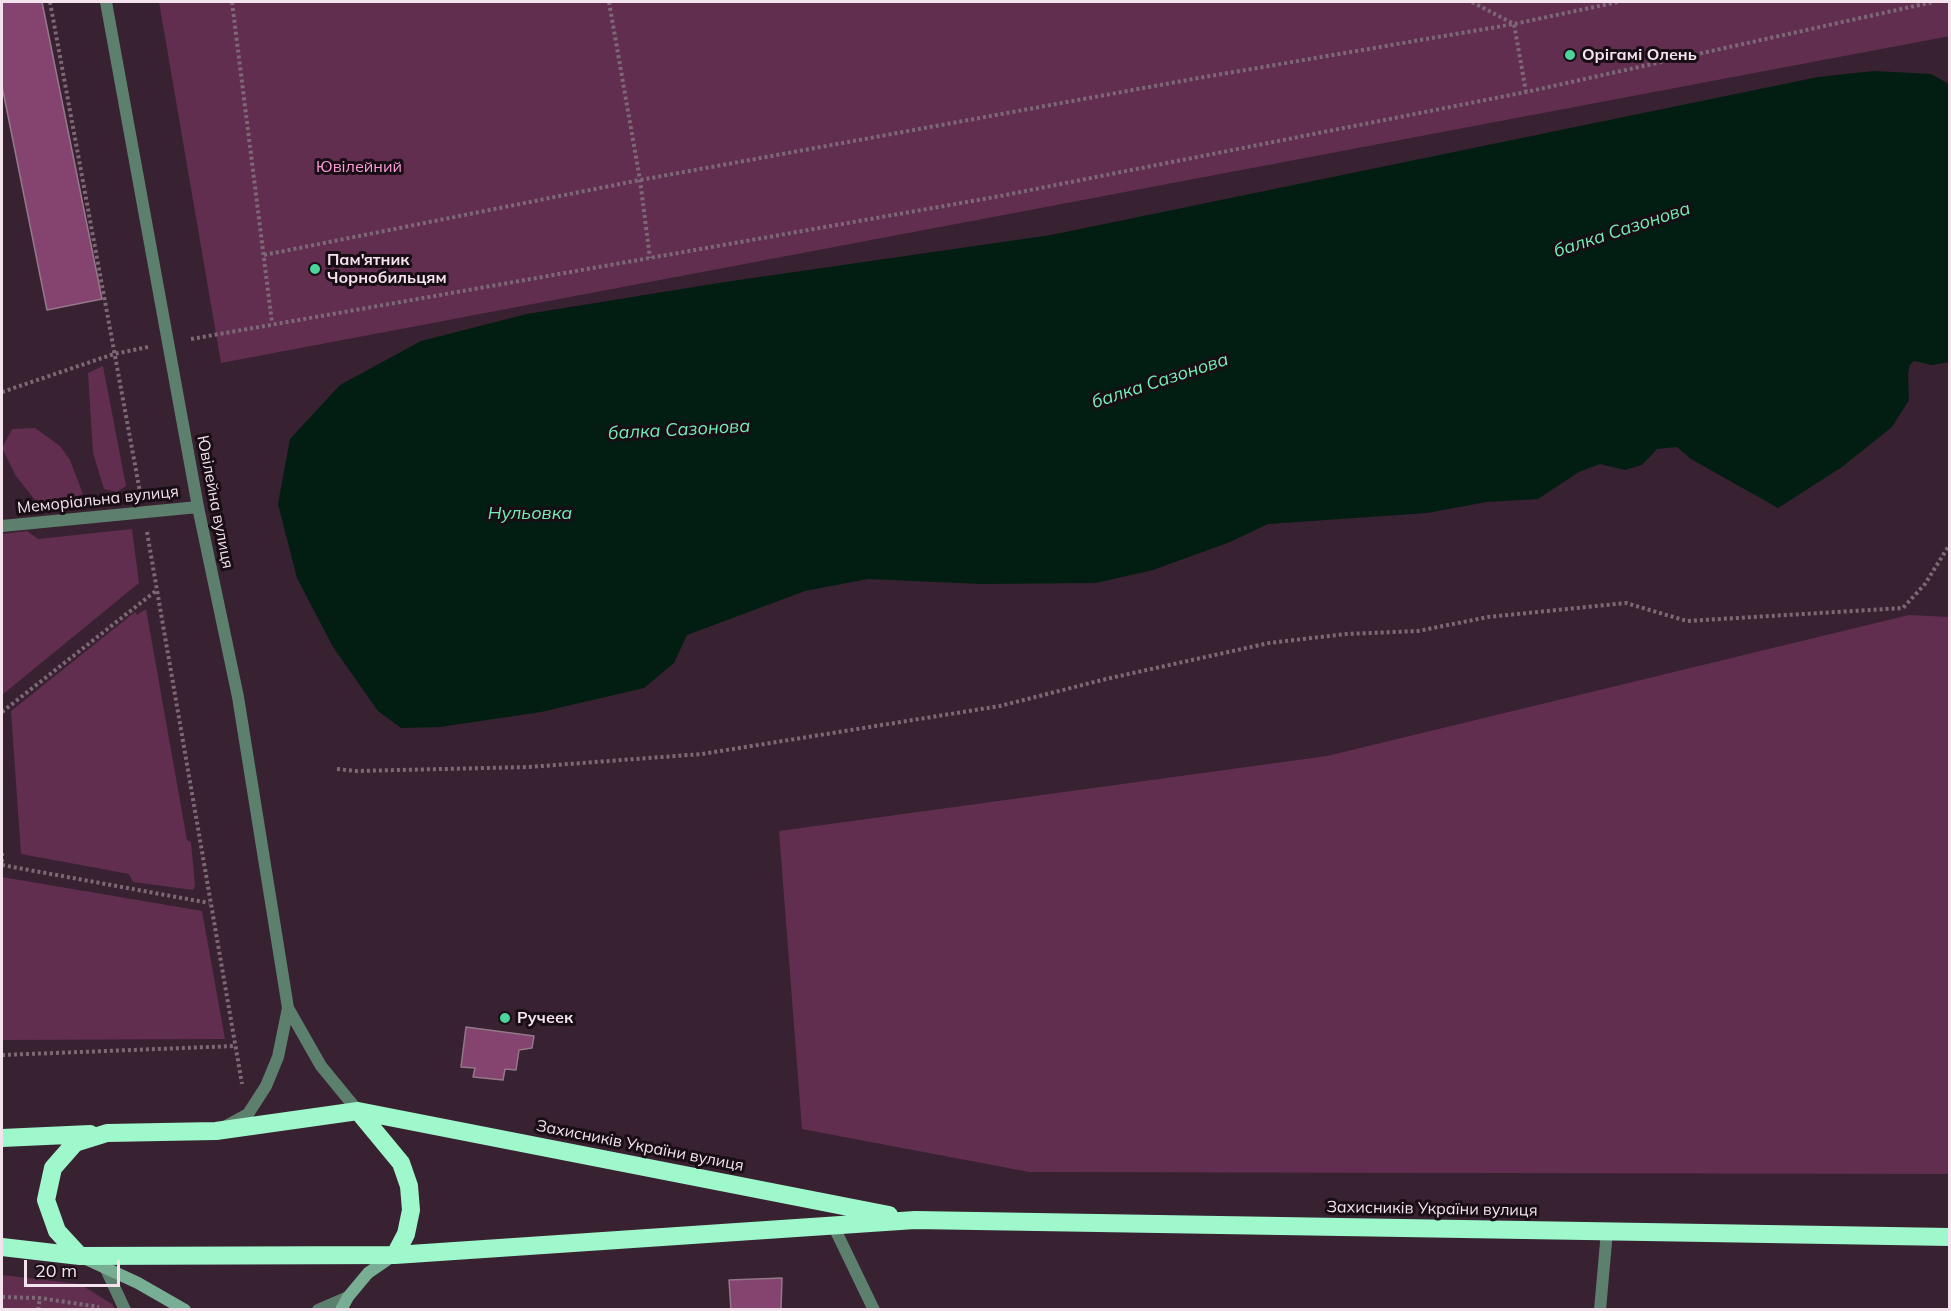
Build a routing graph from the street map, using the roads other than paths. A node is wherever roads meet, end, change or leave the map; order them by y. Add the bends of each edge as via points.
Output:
1 (106, 2) edge
2 (198, 507) junction
3 (2, 526) edge
4 (288, 1008) junction
5 (358, 1111) junction
6 (216, 1131) junction
7 (107, 1133) junction
8 (2, 1138) edge
9 (915, 1220) junction
10 (833, 1225) junction
11 (1607, 1231) junction
12 (1950, 1237) edge
13 (2, 1247) edge
14 (394, 1255) junction
15 (80, 1257) junction
16 (105, 1268) junction
17 (348, 1297) junction
18 (124, 1310) edge
19 (185, 1310) edge
20 (318, 1310) edge
21 (341, 1310) edge
22 (874, 1310) edge
23 (1600, 1310) edge

1 - 2 street, Ювілейна вулиця
2 - 3 street, Меморіальна вулиця
2 - 4 street, Ювілейна вулиця via 238,697
4 - 5 street, Ювілейна вулиця via 321,1066
4 - 6 street, Ювілейна вулиця via 278,1057 266,1086 248,1114
5 - 6 highway, Захисників України вулиця
5 - 9 highway, Захисників України вулиця
5 - 14 highway via 401,1163 409,1186 411,1210 406,1234
6 - 7 highway, Захисників України вулиця
7 - 8 highway
7 - 15 highway via 75,1143 53,1168 46,1200 57,1231
9 - 10 highway, Захисників України вулиця
9 - 11 highway, Захисників України вулиця
10 - 14 highway, Захисників України вулиця
10 - 22 street
11 - 12 highway, Захисників України вулиця
11 - 23 street
13 - 15 highway
14 - 15 highway, Захисників України вулиця
14 - 17 street via 368,1273
15 - 16 street
16 - 18 street
16 - 19 street
17 - 20 street
17 - 21 street

